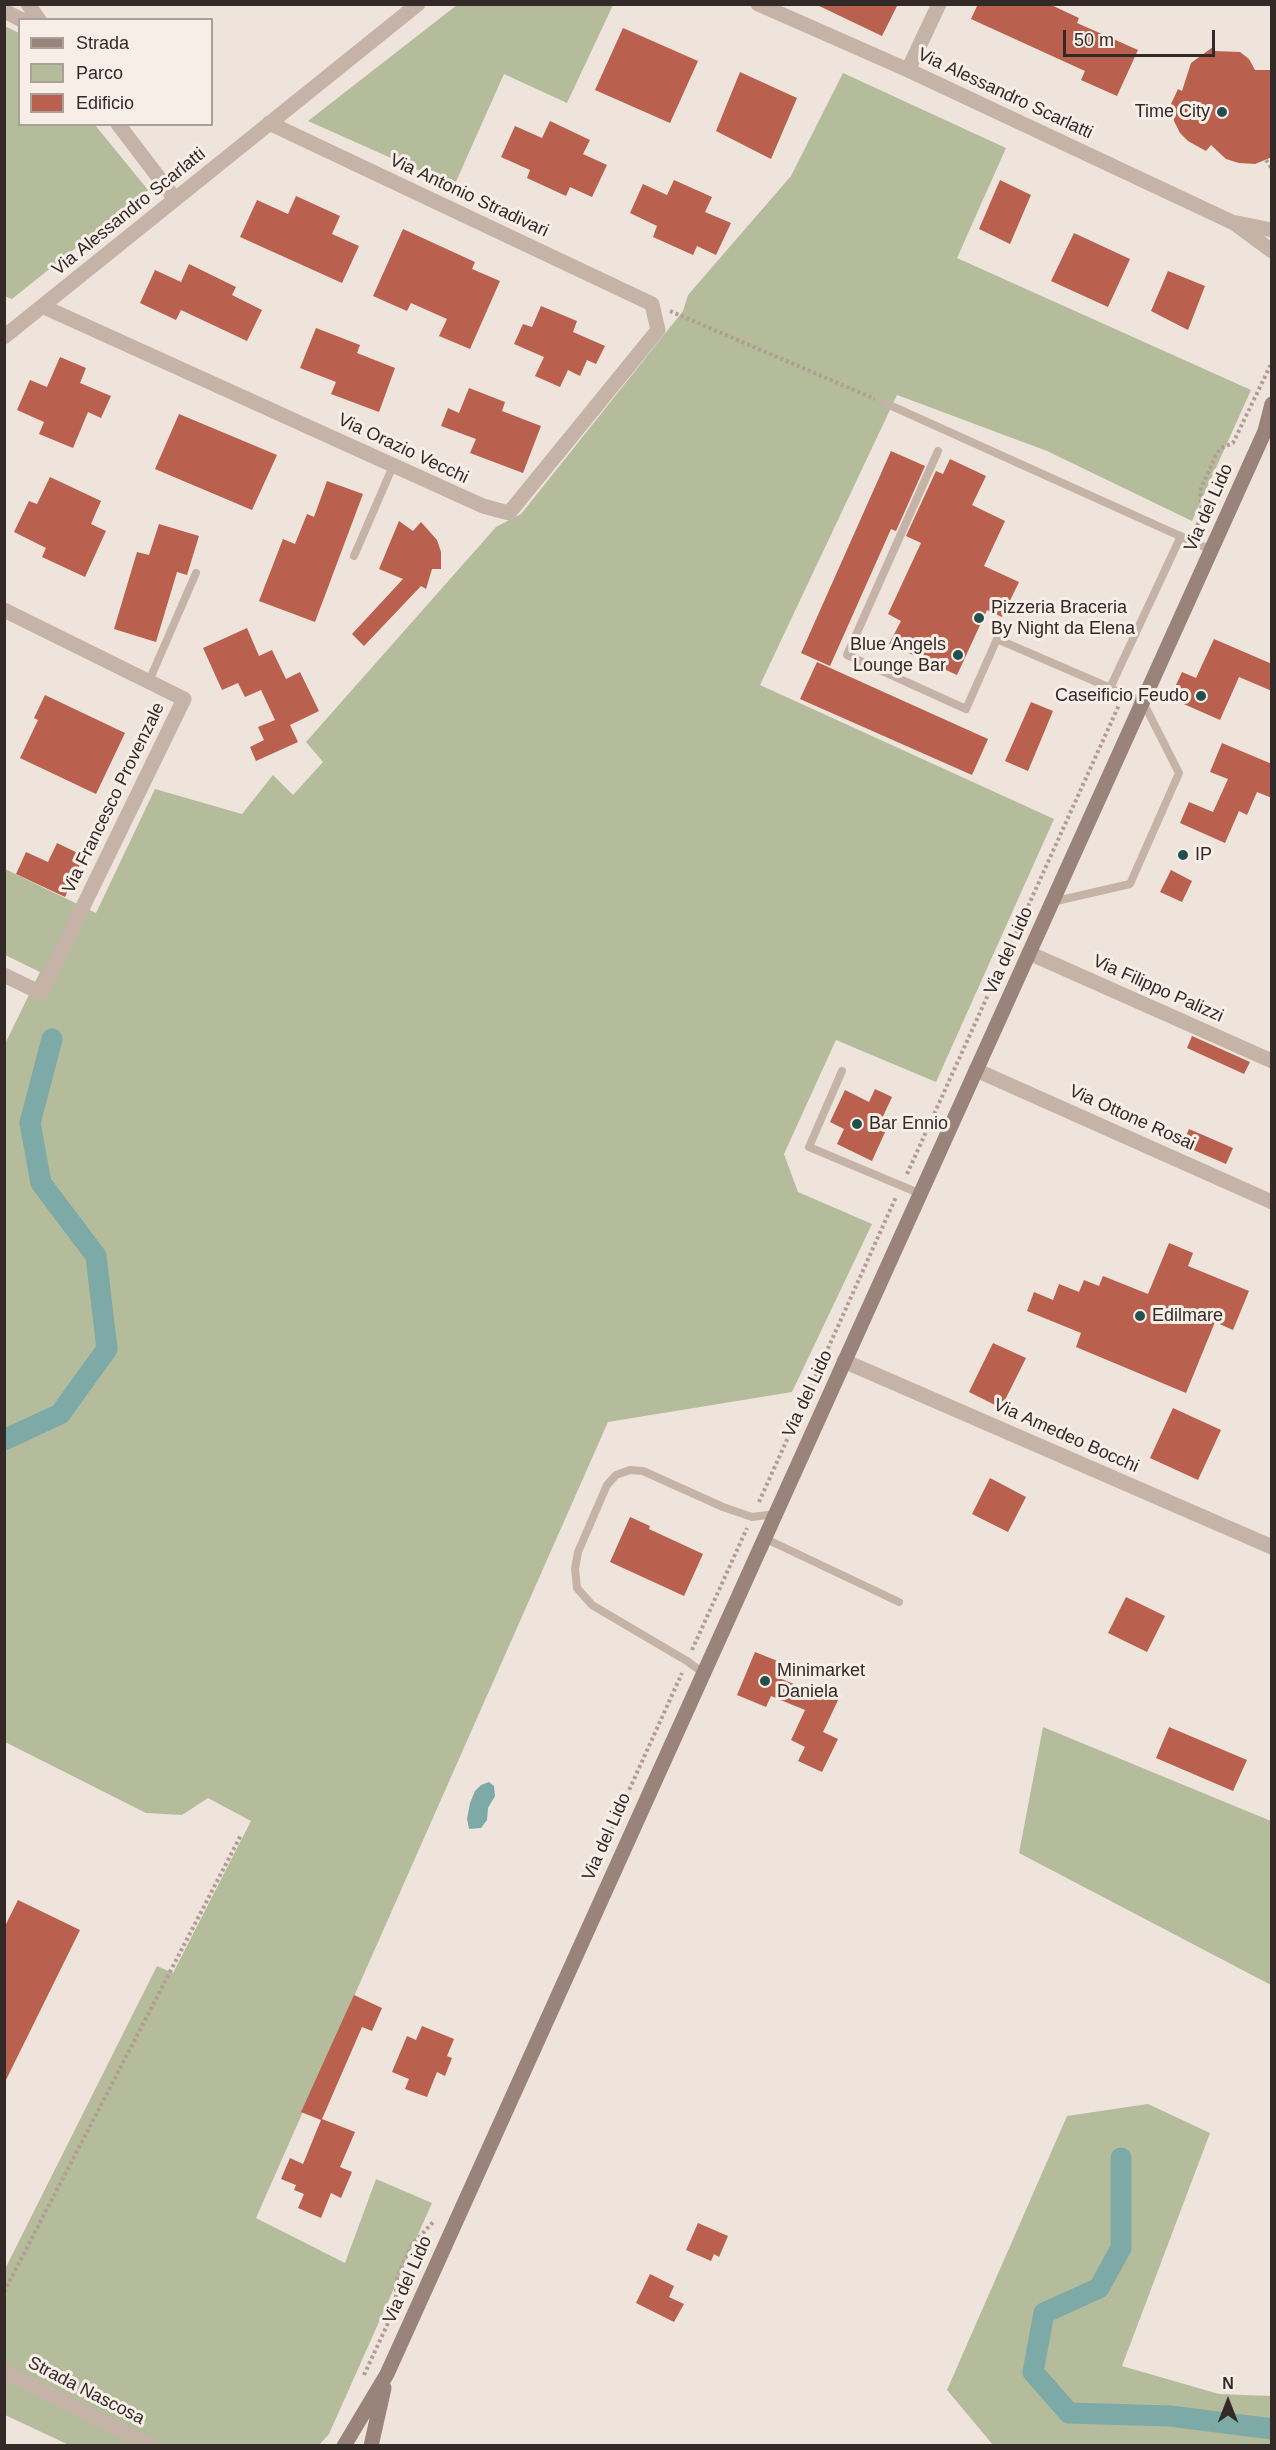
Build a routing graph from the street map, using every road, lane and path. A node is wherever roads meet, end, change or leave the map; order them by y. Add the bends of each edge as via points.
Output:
1 (28, 4) edge
2 (418, 4) edge
3 (758, 4) edge
4 (939, 4) edge
5 (4, 11) edge
6 (18, 18) edge
7 (38, 18) edge
8 (908, 70) junction
9 (269, 123) junction
10 (120, 126) edge
11 (1266, 160) dead end
12 (1272, 169) edge
13 (175, 199) junction
14 (1234, 223) junction
15 (1272, 230) edge
16 (1272, 251) edge
17 (652, 304) junction
18 (44, 307) junction
19 (4, 337) edge
20 (1272, 362) edge
21 (885, 403) joint
22 (1272, 404) edge
23 (1268, 426) edge
24 (938, 451) dead end
25 (393, 466) junction
26 (1198, 523) dead end
27 (1181, 536) junction
28 (1211, 550) junction
29 (354, 556) dead end
30 (196, 573) dead end
31 (4, 610) edge
32 (149, 681) junction
33 (1110, 688) junction
34 (1143, 702) junction
35 (1114, 717) dead end
36 (1052, 902) junction
37 (1029, 953) junction
38 (4, 975) edge
39 (1272, 1061) edge
40 (976, 1070) junction
41 (842, 1071) dead end
42 (901, 1186) junction
43 (921, 1194) junction
44 (1272, 1202) edge
45 (844, 1361) junction
46 (766, 1487) dead end
47 (775, 1514) junction
48 (763, 1538) junction
49 (740, 1546) dead end
50 (1272, 1547) edge
51 (898, 1602) dead end
52 (687, 1661) junction
53 (703, 1673) junction
54 (241, 1835) dead end
55 (605, 1843) dead end
56 (438, 2213) dead end
57 (4, 2292) edge
58 (4, 2371) edge
59 (387, 2373) junction
60 (361, 2381) dead end
61 (151, 2445) edge
62 (344, 2445) edge
63 (371, 2445) edge

1 - 7 street
2 - 9 street, Via Alessandro Scarlatti
3 - 8 street, Via Alessandro Scarlatti
4 - 8 street
5 - 6 street
8 - 14 street, Via Alessandro Scarlatti
9 - 13 street, Via Alessandro Scarlatti
9 - 17 street, Via Antonio Stradivari
10 - 13 street
11 - 12 path
13 - 18 street, Via Alessandro Scarlatti
14 - 15 street, Via Alessandro Scarlatti
14 - 16 street, Via Alessandro Scarlatti
17 - 21 path
17 - 25 street, Via Orazio Vecchi via 658,330 509,513 483,506
18 - 19 street, Via Alessandro Scarlatti
18 - 25 street, Via Orazio Vecchi
20 - 26 path via 1233,443 1216,455 1200,491 1202,514
21 - 27 lane
22 - 23 main road, Via del Lido
23 - 28 main road, Via del Lido
24 - 33 lane via 848,655 966,709 997,639
25 - 29 lane
27 - 28 lane
27 - 33 lane
28 - 34 main road, Via del Lido
30 - 32 lane
31 - 32 street, Via Francesco Provenzale
32 - 38 street, Via Francesco Provenzale via 184,699 41,993
33 - 34 lane
34 - 36 main road, Via del Lido
34 - 36 lane via 1179,773 1130,884
35 - 42 path
36 - 37 main road, Via del Lido
37 - 39 street, Via Filippo Palizzi
37 - 40 main road, Via del Lido
40 - 43 main road, Via del Lido
40 - 44 street, Via Ottone Rosai
41 - 42 lane via 809,1147
42 - 43 lane
42 - 46 path
43 - 45 main road, Via del Lido
45 - 47 main road, Via del Lido
45 - 50 street, Via Amedeo Bocchi
47 - 48 main road, Via del Lido
47 - 52 lane via 752,1517 644,1471 616,1475 607,1485 578,1552 577,1587 592,1605
48 - 51 lane
48 - 53 main road, Via del Lido
49 - 52 path
52 - 53 lane
52 - 55 path
53 - 59 main road, Via del Lido
54 - 57 path
56 - 60 path via 411,2246 396,2278 395,2308
58 - 61 street, Strada Nascosa
59 - 62 main road, Via del Lido
59 - 63 main road, Via del Lido

